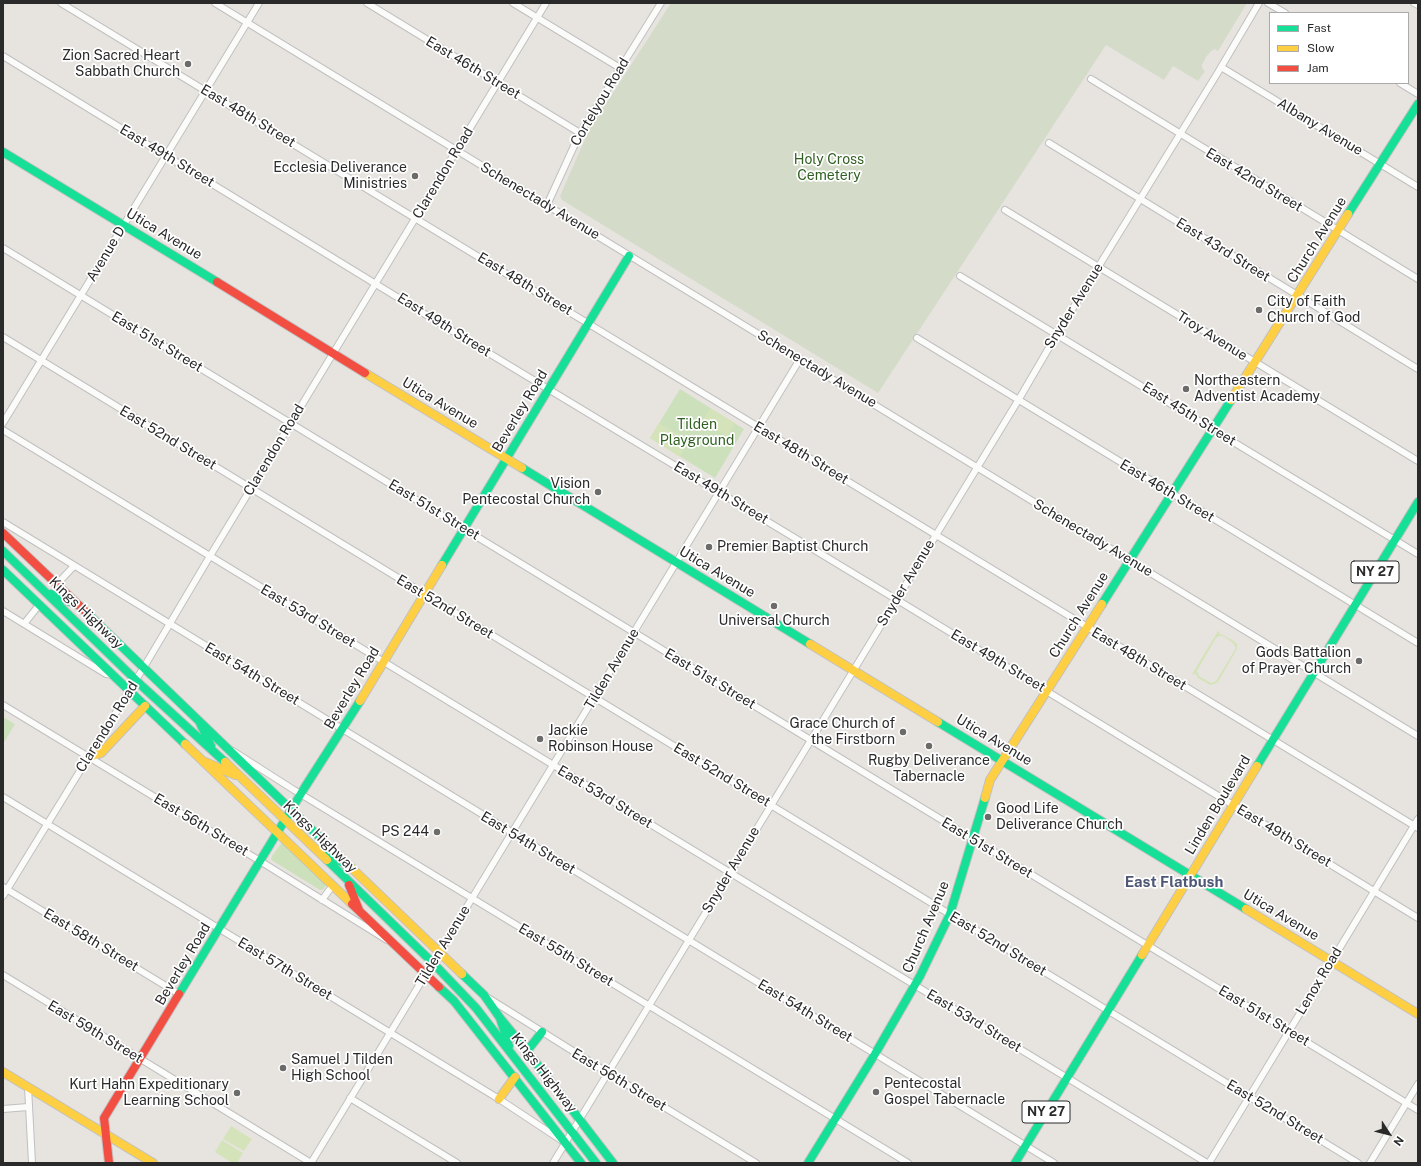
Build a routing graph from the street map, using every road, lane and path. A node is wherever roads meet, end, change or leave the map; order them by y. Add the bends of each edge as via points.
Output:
1 (61, 3) edge
2 (215, 3) edge
3 (259, 3) edge
4 (367, 3) edge
5 (513, 3) edge
6 (546, 3) edge
7 (661, 3) edge
8 (1259, 3) edge
9 (1268, 3) edge
10 (1414, 3) edge
11 (1418, 5) edge
12 (1283, 12) edge
13 (537, 18) junction
14 (247, 23) junction
15 (3, 56) edge
16 (1221, 67) junction
17 (620, 68) junction
18 (1091, 79) dead end
19 (498, 83) junction
20 (1402, 84) edge
21 (206, 90) junction
22 (1418, 94) edge
23 (1418, 104) edge
24 (580, 133) junction
25 (1180, 134) junction
26 (1048, 143) dead end
27 (456, 150) junction
28 (3, 152) edge
29 (166, 155) junction
30 (1380, 164) junction
31 (1418, 187) edge
32 (1140, 199) junction
33 (547, 205) junction
34 (1005, 210) dead end
35 (415, 218) junction
36 (124, 225) junction
37 (1338, 231) junction
38 (3, 248) edge
39 (629, 256) junction
40 (1099, 266) junction
41 (960, 276) dead end
42 (1418, 279) edge
43 (376, 283) junction
44 (81, 295) junction
45 (1298, 295) junction
46 (588, 323) junction
47 (1057, 334) junction
48 (3, 337) edge
49 (917, 338) dead end
50 (333, 353) junction
51 (800, 359) junction
52 (41, 360) junction
53 (1255, 362) junction
54 (1418, 369) edge
55 (548, 388) junction
56 (1018, 399) junction
57 (3, 423) edge
58 (290, 423) junction
59 (759, 428) junction
60 (1213, 429) junction
61 (3, 430) edge
62 (506, 458) junction
63 (1418, 461) edge
64 (977, 467) junction
65 (251, 488) junction
66 (719, 492) junction
67 (1172, 494) junction
68 (1418, 502) edge
69 (3, 522) edge
70 (464, 529) junction
71 (3, 533) edge
72 (936, 534) junction
73 (1395, 540) junction
74 (3, 551) edge
75 (1418, 554) edge
76 (210, 556) junction
77 (1129, 560) junction
78 (677, 563) junction
79 (74, 566) junction
80 (3, 570) edge
81 (57, 584) junction
82 (46, 592) junction
83 (424, 594) junction
84 (896, 600) junction
85 (39, 605) junction
86 (1355, 605) junction
87 (80, 606) junction
88 (3, 611) edge
89 (24, 624) junction
90 (170, 624) junction
91 (1088, 627) junction
92 (634, 633) junction
93 (1418, 643) edge
94 (383, 662) junction
95 (144, 668) junction
96 (853, 670) junction
97 (1314, 673) junction
98 (114, 675) junction
99 (136, 680) junction
100 (130, 690) junction
101 (1046, 691) junction
102 (594, 698) junction
103 (3, 705) edge
104 (145, 706) junction
105 (200, 723) junction
106 (342, 729) junction
107 (1418, 736) edge
108 (811, 740) junction
109 (1273, 740) junction
110 (225, 745) junction
111 (213, 751) junction
112 (89, 757) junction
113 (1002, 760) junction
114 (203, 761) junction
115 (553, 765) junction
116 (240, 777) junction
117 (301, 794) junction
118 (3, 797) edge
119 (771, 805) junction
120 (1233, 805) junction
121 (292, 810) junction
122 (1418, 819) edge
123 (285, 821) junction
124 (47, 824) junction
125 (1416, 827) edge
126 (278, 832) junction
127 (512, 833) junction
128 (972, 838) junction
129 (314, 849) junction
130 (260, 861) junction
131 (351, 867) junction
132 (730, 873) junction
133 (1191, 875) junction
134 (348, 882) junction
135 (333, 885) junction
136 (5, 888) edge
137 (1374, 891) junction
138 (3, 896) edge
139 (472, 898) junction
140 (322, 900) junction
141 (359, 910) junction
142 (950, 914) junction
143 (1418, 918) edge
144 (219, 929) junction
145 (688, 940) junction
146 (1147, 945) junction
147 (397, 947) junction
148 (440, 951) junction
149 (1332, 961) junction
150 (433, 963) junction
151 (426, 974) junction
152 (3, 976) edge
153 (916, 986) junction
154 (180, 994) junction
155 (484, 995) junction
156 (649, 1005) junction
157 (1108, 1010) junction
158 (1418, 1014) edge
159 (500, 1018) junction
160 (1289, 1031) junction
161 (542, 1032) junction
162 (391, 1033) junction
163 (510, 1051) junction
164 (527, 1051) junction
165 (875, 1054) junction
166 (140, 1059) junction
167 (3, 1072) edge
168 (608, 1073) junction
169 (515, 1077) junction
170 (1067, 1078) junction
171 (1418, 1084) edge
172 (28, 1087) junction
173 (1249, 1096) junction
174 (350, 1098) junction
175 (499, 1100) junction
176 (1407, 1103) junction
177 (28, 1106) junction
178 (3, 1108) edge
179 (1418, 1110) edge
180 (835, 1119) junction
181 (579, 1120) junction
182 (572, 1131) junction
183 (106, 1135) junction
184 (565, 1143) junction
185 (1026, 1146) junction
186 (32, 1163) edge
187 (109, 1163) edge
188 (153, 1163) edge
189 (311, 1163) edge
190 (458, 1163) edge
191 (553, 1163) edge
192 (581, 1163) edge
193 (596, 1163) edge
194 (613, 1163) edge
195 (756, 1163) edge
196 (808, 1163) edge
197 (908, 1163) edge
198 (1015, 1163) edge
199 (1054, 1163) edge
200 (1208, 1163) edge
201 (1358, 1163) edge
202 (1370, 1163) edge

1 - 21 street, East 48th Street
2 - 14 street, Schenectady Avenue
3 - 14 street, Avenue D
4 - 19 street, East 46th Street
5 - 13 street
6 - 13 street, Clarendon Road
7 - 17 street, Cortelyou Road
8 - 16 street, Snyder Avenue
9 - 12 street
10 - 11 street
13 - 17 street
13 - 19 street, Clarendon Road
14 - 21 street, Avenue D
14 - 27 street, Schenectady Avenue
15 - 29 street, East 49th Street
16 - 25 street, Snyder Avenue
16 - 30 street, Albany Avenue
17 - 24 street, Cortelyou Road
18 - 25 street, East 42nd Street
19 - 24 street, East 46th Street
19 - 27 street, Clarendon Road
20 - 22 street
21 - 29 street, Avenue D
21 - 35 street, East 48th Street
23 - 30 main road, Church Avenue
24 - 33 street, Cortelyou Road
25 - 32 street, Snyder Avenue
25 - 37 street, East 42nd Street
26 - 32 street, East 43rd Street
27 - 33 street, Schenectady Avenue
27 - 35 street, Clarendon Road
28 - 36 main road, Utica Avenue
29 - 36 street, Avenue D
29 - 43 street, East 49th Street
30 - 31 street, Albany Avenue
30 - 37 main road, Church Avenue
32 - 40 street, Snyder Avenue
32 - 45 street, East 43rd Street
33 - 39 street, Schenectady Avenue
34 - 40 street, Troy Avenue
35 - 43 street, Clarendon Road
35 - 46 street, East 48th Street
36 - 44 street, Avenue D
36 - 50 main road, Utica Avenue
37 - 42 street, East 42nd Street
37 - 45 main road, Church Avenue
38 - 44 street, East 51st Street
39 - 46 main road, Beverley Road
39 - 51 street, Schenectady Avenue
40 - 47 street, Snyder Avenue
40 - 53 street, Troy Avenue
41 - 47 street, East 45th Street
43 - 50 street, Clarendon Road
43 - 55 street, East 49th Street
44 - 52 street, Avenue D
44 - 58 street, East 51st Street
45 - 53 main road, Church Avenue
45 - 54 street, East 43rd Street
46 - 55 main road, Beverley Road
46 - 59 street, East 48th Street
47 - 56 street, Snyder Avenue
47 - 60 street, East 45th Street
48 - 52 street, East 52nd Street
49 - 56 street, East 46th Street
50 - 58 street, Clarendon Road
50 - 62 main road, Utica Avenue
51 - 59 street, Tilden Avenue
51 - 64 street, Schenectady Avenue
52 - 57 street, Avenue D
52 - 65 street, East 52nd Street
53 - 60 main road, Church Avenue
53 - 63 street, Troy Avenue
55 - 62 main road, Beverley Road
55 - 66 street, East 49th Street
56 - 64 street, Snyder Avenue
56 - 67 street, East 46th Street
58 - 65 street, Clarendon Road
58 - 70 street, East 51st Street
59 - 66 street, Tilden Avenue
59 - 72 street, East 48th Street
60 - 67 main road, Church Avenue
60 - 73 street, East 45th Street
61 - 76 street, East 53rd Street
62 - 70 main road, Beverley Road
62 - 78 main road, Utica Avenue
64 - 72 street, Snyder Avenue
64 - 77 street, Schenectady Avenue
65 - 76 street, Clarendon Road
65 - 83 street, East 52nd Street
66 - 78 street, Tilden Avenue
66 - 84 street, East 49th Street
67 - 77 main road, Church Avenue
67 - 86 street, East 46th Street
68 - 73 main road, Linden Boulevard / NY 27
69 - 79 street, East 54th Street
70 - 83 main road, Beverley Road
70 - 92 street, East 51st Street
71 - 81 main road, Kings Highway
72 - 84 street, Snyder Avenue
72 - 91 street, East 48th Street
73 - 75 street, East 45th Street
73 - 86 main road, Linden Boulevard / NY 27
74 - 82 main road, Kings Highway
76 - 90 street, Clarendon Road
76 - 94 street, East 53rd Street
77 - 91 main road, Church Avenue
77 - 97 street, Schenectady Avenue
78 - 92 street, Tilden Avenue
78 - 96 main road, Utica Avenue
79 - 81 street, Kings Highway
79 - 90 street, East 54th Street
80 - 85 main road, Kings Highway
81 - 87 main road, Kings Highway
82 - 87 main road
82 - 99 main road, Kings Highway
83 - 94 main road, Beverley Road
83 - 102 street, East 52nd Street
84 - 96 street, Snyder Avenue
84 - 101 street, East 49th Street
85 - 89 street, Kings Highway
85 - 98 main road, Kings Highway
86 - 93 street, East 46th Street
86 - 97 main road, Linden Boulevard / NY 27
87 - 95 main road, Kings Highway
88 - 89 street
89 - 98 street via 106,674
90 - 95 street, Clarendon Road
90 - 106 street, East 54th Street
91 - 101 main road, Church Avenue
91 - 109 street, East 48th Street
92 - 102 street, Tilden Avenue
92 - 108 street, East 51st Street
94 - 106 main road, Beverley Road
94 - 115 street, East 53rd Street
95 - 99 street, Clarendon Road
95 - 105 main road, Kings Highway
96 - 108 street, Snyder Avenue
96 - 113 main road, Utica Avenue
97 - 107 street, Schenectady Avenue
97 - 109 main road, Linden Boulevard / NY 27
98 - 100 main road, Kings Highway
99 - 100 street, Clarendon Road
99 - 111 main road, Kings Highway
100 - 104 main road, Kings Highway
100 - 112 street, Clarendon Road
101 - 113 main road, Church Avenue
101 - 120 street, East 49th Street
102 - 115 street, Tilden Avenue
102 - 119 street, East 52nd Street
103 - 112 street, East 56th Street
104 - 112 main road via 101,753
104 - 114 main road, Kings Highway
105 - 110 main road, Kings Highway
105 - 111 main road
106 - 117 main road, Beverley Road
106 - 127 street, East 54th Street
108 - 119 street, Snyder Avenue
108 - 128 street, East 51st Street
109 - 120 main road, Linden Boulevard / NY 27
109 - 125 street, East 48th Street
110 - 117 street, East 55th Street
110 - 121 main road, Kings Highway
111 - 116 main road, Kings Highway
112 - 124 street, Clarendon Road
112 - 130 street, East 56th Street
113 - 128 main road, Church Avenue via 990,780
113 - 133 main road, Utica Avenue
114 - 116 main road
114 - 126 main road, Kings Highway
115 - 127 street, Tilden Avenue
115 - 132 street, East 53rd Street
116 - 123 main road, Kings Highway
117 - 121 main road, Beverley Road
117 - 139 street, East 55th Street
118 - 124 street, East 57th Street
119 - 132 street, Snyder Avenue
119 - 142 street, East 52nd Street
120 - 133 main road, Linden Boulevard / NY 27
120 - 137 street, East 49th Street
121 - 123 main road, Beverley Road
121 - 131 main road, Kings Highway
122 - 125 street, Lenox Road
123 - 126 main road, Beverley Road
123 - 129 main road, Kings Highway
124 - 136 street, Clarendon Road
124 - 144 street, East 57th Street
125 - 137 street, Lenox Road
126 - 130 main road, Beverley Road
126 - 135 main road, Kings Highway
127 - 139 street, Tilden Avenue
127 - 145 street, East 54th Street
128 - 142 main road, Church Avenue
128 - 146 street, East 51st Street
129 - 131 main road
129 - 134 main road, Kings Highway
130 - 140 street, East 56th Street
130 - 144 main road, Beverley Road
131 - 148 main road, Kings Highway
132 - 145 street, Snyder Avenue
132 - 153 street, East 53rd Street
133 - 146 main road, Linden Boulevard / NY 27
133 - 149 main road, Utica Avenue
134 - 141 main road
134 - 150 main road, Kings Highway
135 - 140 street
135 - 141 main road, Kings Highway
136 - 138 street, Clarendon Road
136 - 154 street, East 58th Street
137 - 143 street, East 49th Street
137 - 149 street, Lenox Road
139 - 148 street, Tilden Avenue
139 - 156 street, East 55th Street
140 - 147 street, East 56th Street
141 - 147 main road, Kings Highway
142 - 153 main road, Church Avenue
142 - 157 street, East 52nd Street
144 - 154 main road, Beverley Road
144 - 162 street, East 57th Street
145 - 156 street, Snyder Avenue
145 - 165 street, East 54th Street
146 - 157 main road, Linden Boulevard / NY 27
146 - 160 street, East 51st Street
147 - 151 main road, Kings Highway
148 - 150 street, Tilden Avenue
148 - 155 main road, Kings Highway
149 - 158 main road, Utica Avenue
149 - 160 street, Lenox Road
150 - 151 street, Tilden Avenue
150 - 163 main road, Kings Highway via 476,1008
151 - 162 street, Tilden Avenue
151 - 169 main road, Kings Highway via 458,1006
152 - 166 street, East 59th Street
153 - 165 main road, Church Avenue
153 - 170 street, East 53rd Street
154 - 166 main road, Beverley Road
155 - 159 main road, Kings Highway
155 - 161 street, East 56th Street
156 - 168 street, Snyder Avenue
156 - 180 street, East 55th Street
157 - 170 main road, Linden Boulevard / NY 27
157 - 173 street, East 52nd Street
159 - 163 main road
159 - 164 main road, Kings Highway
160 - 173 street, Lenox Road
160 - 176 street, East 51st Street
161 - 164 main road
161 - 168 street, East 56th Street
162 - 174 street, Tilden Avenue
162 - 175 street, East 57th Street
163 - 182 main road, Kings Highway
164 - 181 main road, Kings Highway
165 - 180 main road, Church Avenue
165 - 185 street, East 54th Street
166 - 183 main road, Beverley Road via 104,1118
166 - 189 street, East 59th Street
167 - 172 main road
168 - 181 street, Snyder Avenue
168 - 195 street, East 56th Street
169 - 175 main road
169 - 184 main road, Kings Highway
170 - 185 main road, Linden Boulevard / NY 27
170 - 200 street, East 53rd Street
171 - 176 street
172 - 177 street
172 - 183 main road
173 - 200 street, Lenox Road
173 - 201 street, East 52nd Street
174 - 189 street, Tilden Avenue
174 - 190 street
175 - 184 street, East 57th Street
176 - 179 street, East 51st Street
176 - 202 street
177 - 178 street
177 - 186 street
180 - 196 main road, Church Avenue
180 - 197 street, East 55th Street
181 - 182 street, Snyder Avenue
181 - 194 main road, Kings Highway
182 - 184 street, Snyder Avenue
182 - 193 main road, Kings Highway
183 - 187 main road, Beverley Road
183 - 188 main road
184 - 191 street, Snyder Avenue
184 - 192 main road, Kings Highway
185 - 198 main road, Linden Boulevard / NY 27
185 - 199 street, East 54th Street

